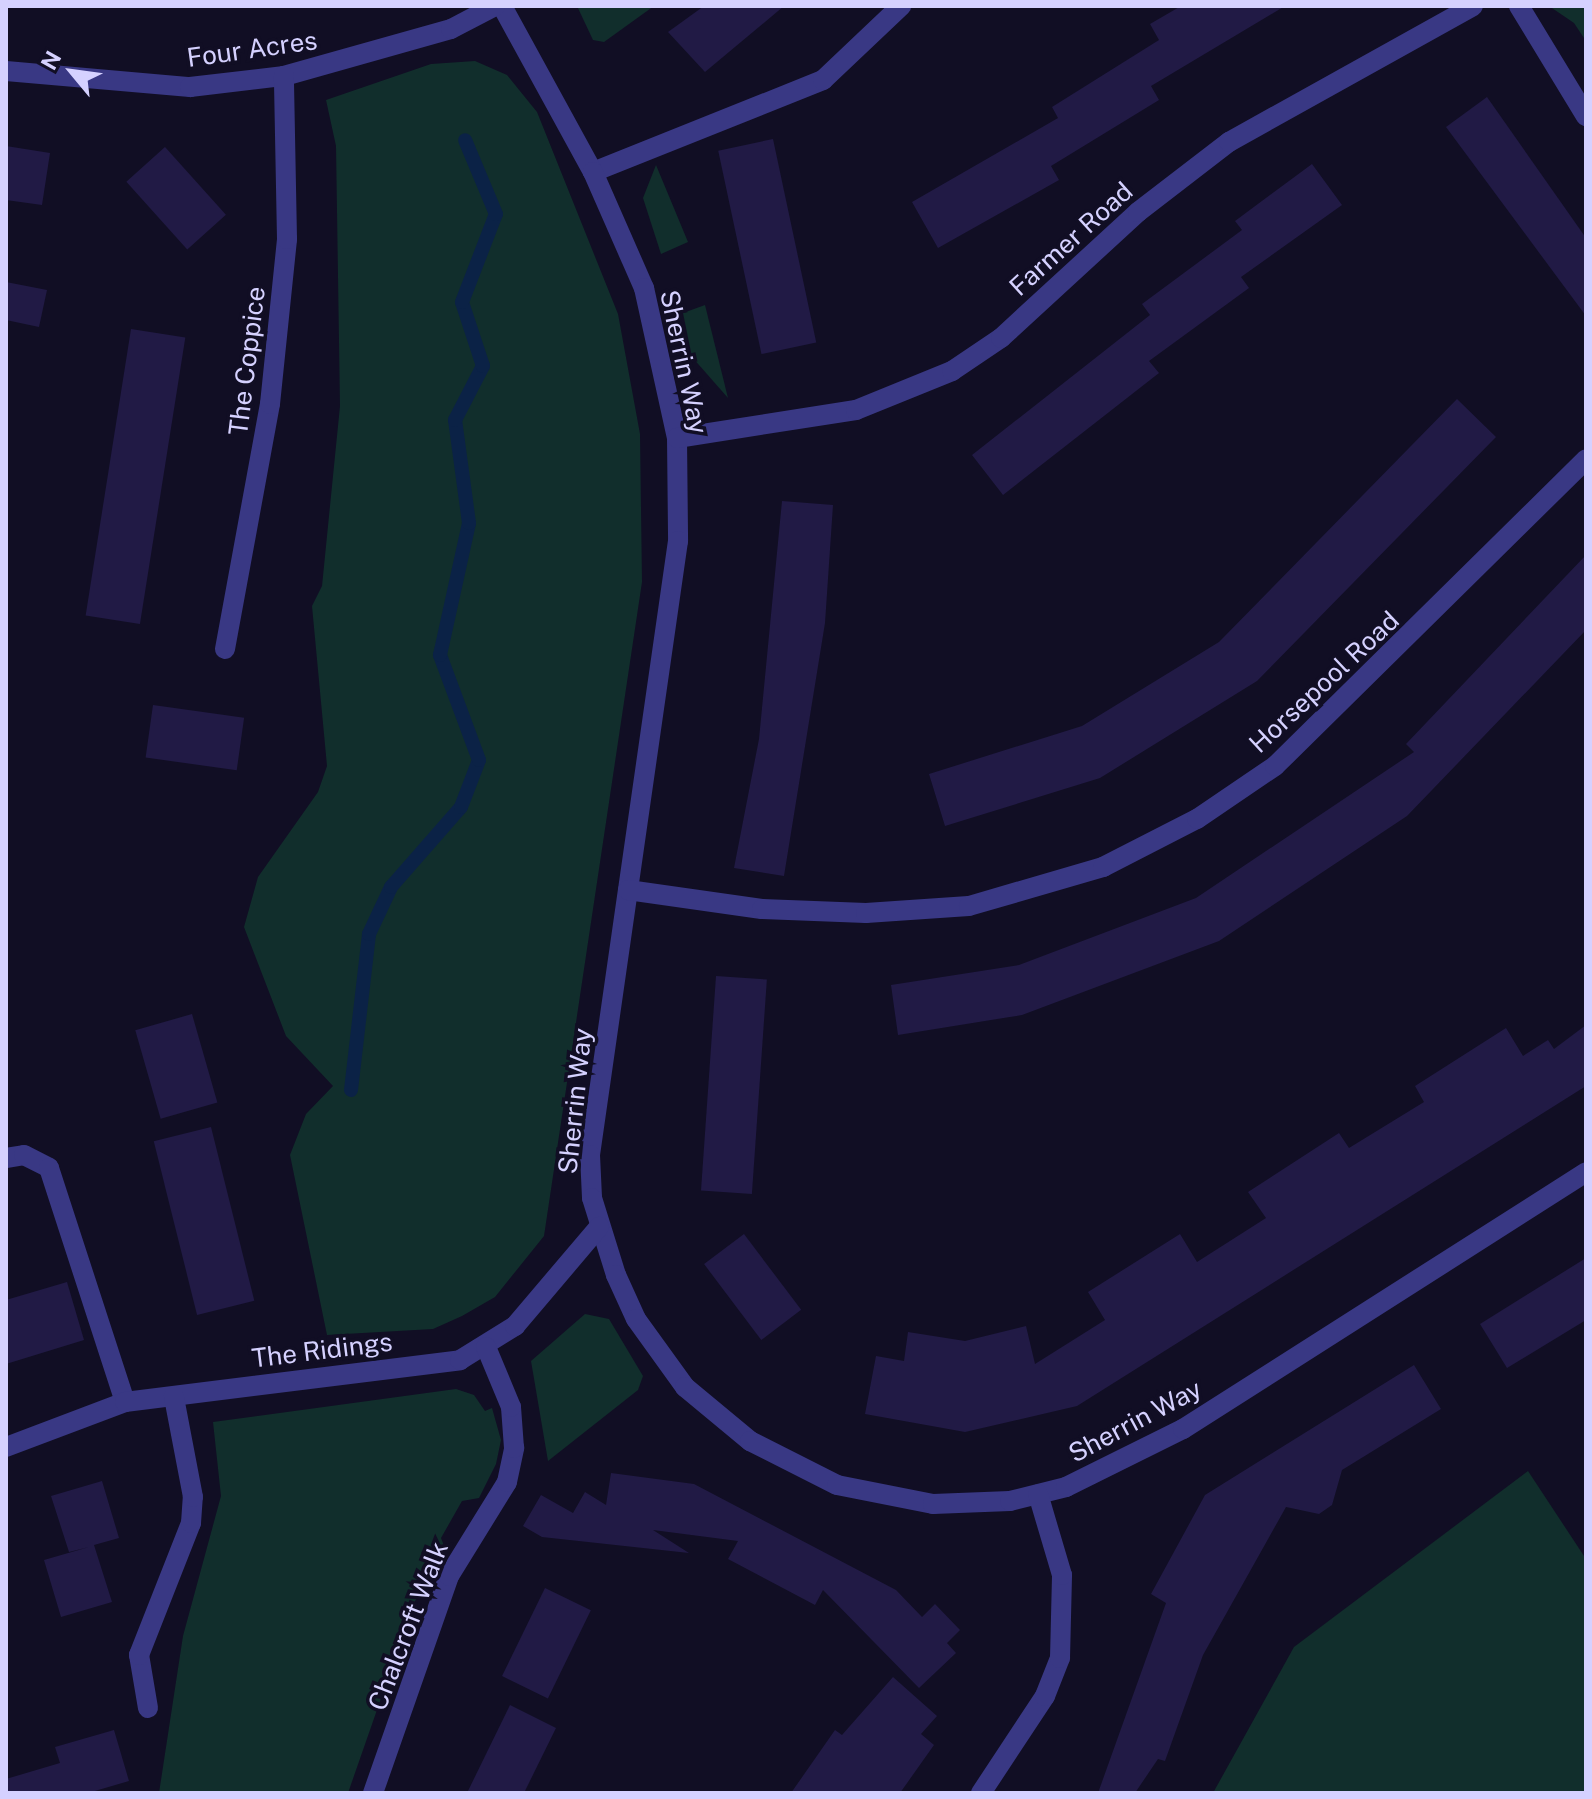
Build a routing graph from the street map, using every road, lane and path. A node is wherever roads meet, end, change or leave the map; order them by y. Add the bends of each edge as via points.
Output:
1 (495, 6) edge
2 (502, 6) edge
3 (901, 6) edge
4 (1473, 6) edge
5 (1519, 6) edge
6 (6, 71) edge
7 (284, 76) junction
8 (1586, 116) edge
9 (593, 172) junction
10 (677, 438) junction
11 (1586, 459) edge
12 (225, 649) dead end
13 (628, 890) junction
14 (6, 1158) edge
15 (1586, 1172) edge
16 (599, 1227) junction
17 (486, 1347) junction
18 (174, 1397) junction
19 (125, 1402) junction
20 (6, 1447) edge
21 (1038, 1494) junction
22 (148, 1708) dead end
23 (373, 1793) edge
24 (981, 1793) edge

1 - 7 street, Four Acres via 451,29
2 - 9 street, Sherrin Way
3 - 9 street via 823,80
4 - 10 street, Farmer Road via 1229,142 1138,212 1001,338 952,371 856,410
5 - 8 street
6 - 7 street, Four Acres via 190,87
7 - 12 street, The Coppice via 287,239 278,329
9 - 10 street, Sherrin Way via 644,288
10 - 13 street, Sherrin Way via 678,541
11 - 13 street, Horsepool Road via 1287,756 1197,819 1103,867 969,906 866,913 762,909
13 - 16 street, Sherrin Way via 590,1155
14 - 19 street via 24,1155 49,1168
15 - 21 street, Sherrin Way via 1183,1429
16 - 17 street, The Ridings via 548,1292
16 - 21 street, Sherrin Way via 657,1353 714,1417 750,1441 837,1485 887,1499 975,1505
17 - 18 street, The Ridings via 460,1360
17 - 23 street, Chalcroft Walk via 511,1407 514,1448 507,1482 449,1576
18 - 19 street, The Ridings
18 - 22 street via 193,1497 191,1523 139,1655
19 - 20 street, The Ridings
21 - 24 street via 1062,1575 1060,1658

